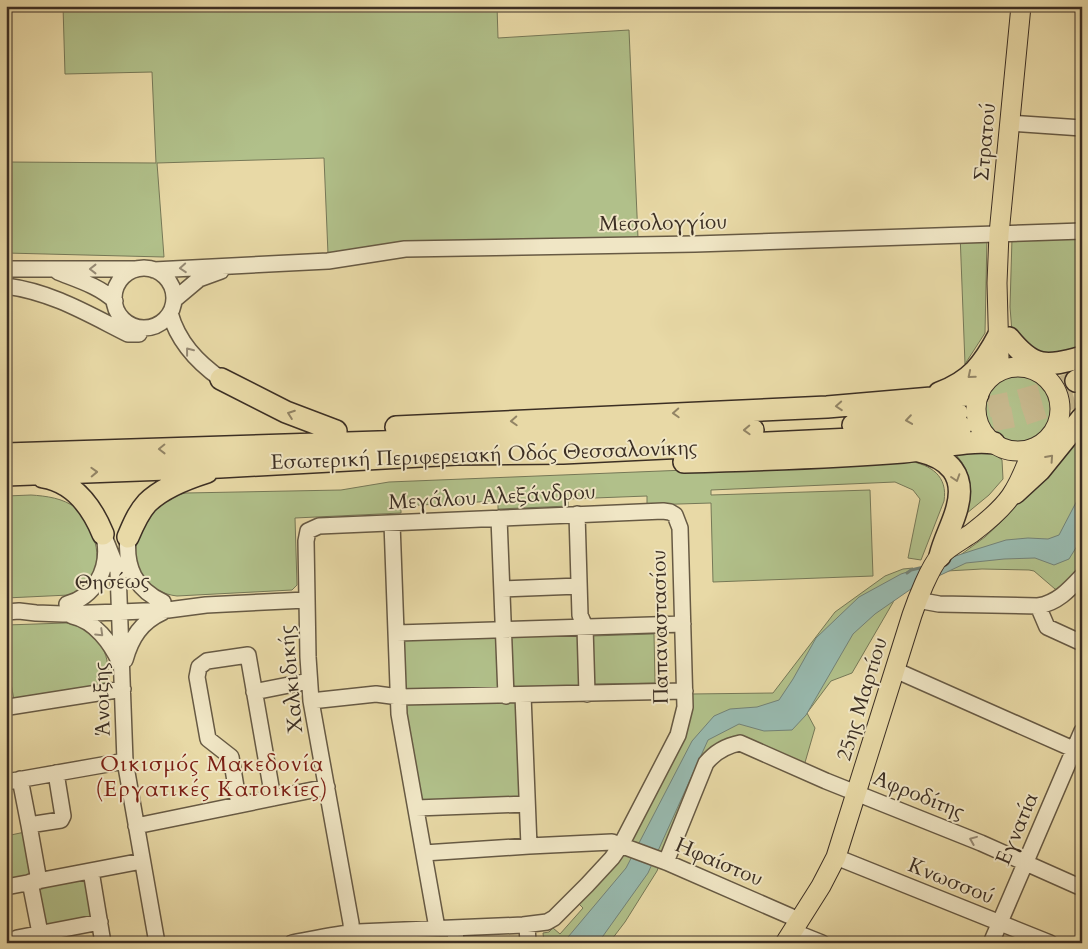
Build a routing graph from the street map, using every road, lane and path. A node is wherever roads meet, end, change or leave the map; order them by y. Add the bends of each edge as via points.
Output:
1 (1021, 6) edge
2 (1009, 123) junction
3 (1082, 128) edge
4 (1082, 231) edge
5 (999, 234) junction
6 (247, 264) junction
7 (6, 269) edge
8 (50, 269) junction
9 (136, 269) junction
10 (154, 270) junction
11 (6, 286) edge
12 (115, 301) junction
13 (172, 306) junction
14 (150, 327) junction
15 (1004, 337) junction
16 (1082, 357) edge
17 (1035, 372) junction
18 (996, 373) junction
19 (1080, 374) edge
20 (221, 379) joint
21 (978, 394) junction
22 (922, 399) junction
23 (1082, 414) edge
24 (1082, 418) edge
25 (1054, 430) junction
26 (336, 431) junction
27 (1000, 446) junction
28 (211, 447) junction
29 (1034, 448) junction
30 (919, 451) junction
31 (6, 454) edge
32 (457, 454) junction
33 (220, 466) junction
34 (28, 474) junction
35 (6, 475) edge
36 (1015, 493) junction
37 (577, 514) junction
38 (675, 515) joint
39 (498, 518) junction
40 (392, 523) junction
41 (310, 529) joint
42 (103, 534) junction
43 (128, 537) junction
44 (940, 556) junction
45 (118, 570) junction
46 (1082, 576) edge
47 (579, 586) junction
48 (502, 589) junction
49 (920, 593) junction
50 (306, 600) junction
51 (165, 606) junction
52 (1038, 606) junction
53 (120, 608) junction
54 (65, 609) junction
55 (13, 611) edge
56 (683, 624) junction
57 (585, 627) junction
58 (504, 630) junction
59 (397, 633) junction
60 (1082, 643) edge
61 (122, 669) junction
62 (895, 670) junction
63 (309, 681) junction
64 (123, 689) junction
65 (685, 691) junction
66 (254, 692) junction
67 (588, 694) junction
68 (523, 695) junction
69 (506, 696) junction
70 (399, 697) junction
71 (311, 701) junction
72 (7, 703) edge
73 (1082, 731) edge
74 (1078, 751) edge
75 (125, 761) junction
76 (56, 773) junction
77 (10, 778) edge
78 (327, 787) junction
79 (856, 793) junction
80 (273, 798) junction
81 (527, 804) junction
82 (240, 805) junction
83 (416, 808) junction
84 (28, 825) junction
85 (136, 826) junction
86 (621, 845) junction
87 (529, 846) junction
88 (424, 853) junction
89 (836, 857) junction
90 (142, 861) junction
91 (664, 861) junction
92 (1026, 863) junction
93 (91, 871) junction
94 (35, 882) junction
95 (6, 887) edge
96 (1082, 888) edge
97 (100, 922) junction
98 (1000, 923) junction
99 (525, 925) junction
100 (437, 928) junction
101 (792, 931) edge
102 (40, 933) junction
103 (456, 935) edge
104 (407, 936) edge
105 (352, 938) edge
106 (14, 940) edge
107 (103, 943) edge
108 (157, 943) edge
109 (292, 943) edge
110 (523, 943) edge
111 (528, 943) edge
112 (822, 943) edge
113 (991, 943) edge
114 (1050, 943) edge

1 - 2 main road, Στρατού
2 - 3 street
2 - 5 main road, Στρατού
4 - 5 street, Μεσολογγίου
5 - 6 street, Μεσολογγίου via 405,249 328,261
5 - 15 main road, Στρατού via 997,283
6 -> 10 street, Μεσολογγίου
6 - 13 street, Μεσολογγίου via 199,279
7 - 8 street
9 -> 8 street
8 - 12 street via 98,289
9 - 10 street
9 - 12 street via 121,279
10 - 13 street via 163,275 173,290
11 - 14 street via 43,293 128,334 139,334
12 - 14 street via 127,322
13 - 14 street via 165,319
20 -> 13 street via 190,353 174,327
15 - 16 highway via 1040,364
15 - 17 main road, Στρατού via 1015,358
15 - 18 main road, Στρατού
15 -> 22 highway via 968,378
17 - 18 main road via 1014,367
17 - 19 highway
17 - 25 main road via 1051,384 1059,400 1060,412
18 - 21 main road
26 -> 20 highway via 286,412
21 - 22 highway
21 - 27 main road via 978,422 984,434
22 -> 26 highway via 827,407
23 - 25 highway
36 -> 24 highway via 1040,470
25 - 29 main road
26 - 28 highway via 253,435
27 - 29 main road via 1020,451
27 - 30 highway via 977,442
27 - 36 main road via 1013,470
28 -> 31 highway, Εσωτερική Περιφερειακή Οδός Θεσσαλονίκης
32 -> 28 highway, Εσωτερική Περιφερειακή Οδός Θεσσαλονίκης via 562,453 893,437 959,420
29 - 36 main road, 25ης Μαρτίου
30 - 32 highway via 778,460 531,466
30 -> 44 highway via 942,459 957,476 958,505
32 - 33 highway, Εσωτερική Περιφερειακή Οδός Θεσσαλονίκης
34 -> 33 highway, Εσωτερική Περιφερειακή Οδός Θεσσαλονίκης
33 - 43 highway via 154,498 139,514
34 - 35 highway, Εσωτερική Περιφερειακή Οδός Θεσσαλονίκης
34 - 42 highway via 50,478 82,498
36 - 44 main road, 25ης Μαρτίου via 994,516
37 - 38 street, Μεγάλου Αλεξάνδρου via 663,511
37 - 39 street, Μεγάλου Αλεξάνδρου
37 - 47 street
38 - 56 street, Παπαναστασίου via 680,528
39 - 40 street, Μεγάλου Αλεξάνδρου
39 - 48 street
40 - 41 street, Μεγάλου Αλεξάνδρου
40 - 59 street
41 - 50 street, Χαλκιδικής via 306,541
42 - 45 street, Άνοιξης
42 - 54 street via 106,552 99,578 86,594
43 - 45 street, Άνοιξης
43 - 51 street via 127,558 132,574
44 - 49 main road, 25ης Μαρτίου
45 - 53 street, Άνοιξης
46 - 52 street via 1062,596
47 - 48 street
47 - 57 street via 580,616
48 - 58 street
49 - 52 street via 939,604
49 - 62 main road, 25ης Μαρτίου
50 - 51 street, Θησέως
50 - 63 street, Χαλκιδικής
51 - 53 street, Θησέως
51 - 61 street via 137,631
52 - 60 street via 1047,627
53 - 54 street, Θησέως
53 - 61 street, Άνοιξης
54 - 55 street, Θησέως via 34,607
54 -> 61 street via 100,633
56 - 57 street
56 - 65 street, Παπαναστασίου
57 - 58 street
57 - 67 street
58 - 59 street
58 - 69 street
59 - 70 street
61 - 64 street, Άνοιξης
62 - 74 street
62 - 79 main road, 25ης Μαρτίου
63 - 66 street
63 - 71 street, Χαλκιδικής
64 - 72 street
64 - 75 street, Άνοιξης
65 - 67 street
65 - 86 street, Παπαναστασίου via 685,707 678,735
66 - 80 street
66 - 82 street via 248,656 208,661 199,667 198,680 208,739 231,757
67 - 68 street
68 - 69 street
68 - 81 street
69 - 70 street
70 - 71 street via 376,694
70 - 83 street
71 - 78 street, Χαλκιδικής
73 - 74 street, Εγνατία
74 - 92 street, Εγνατία
75 - 76 street
75 - 85 street, Άνοιξης
76 - 77 street
76 - 84 street via 61,820
77 - 84 street
78 - 80 street
78 - 105 street, Χαλκιδικής
79 - 89 main road, 25ης Μαρτίου
79 - 91 street, Αφροδίτης via 740,743 729,745 713,754 706,763
92 -> 79 street, Αφροδίτης
80 - 82 street
81 - 83 street
81 - 87 street
82 - 85 street
83 - 88 street
84 - 94 street
85 - 90 street, Άνοιξης
86 - 87 street, Ηφαίστου via 601,842
86 - 91 street, Ηφαίστου
86 - 99 street, Παπαναστασίου via 554,918
87 - 88 street, Ηφαίστου
88 - 100 street
89 - 98 street, Κνωσσού
89 - 101 main road, 25ης Μαρτίου
90 - 93 street
90 - 108 street, Άνοιξης
91 - 101 street, Ηφαίστου
92 - 96 street, Αφροδίτης
92 - 98 street, Εγνατία
93 - 94 street
93 - 97 street
94 - 95 street
94 - 102 street
97 - 102 street
97 - 107 street
98 - 113 street, Εγνατία
98 - 114 street, Κνωσσού
99 - 103 street, Παπαναστασίου
99 - 110 street
99 - 111 street
100 - 103 street, Παπαναστασίου
100 - 104 street, Παπαναστασίου
101 - 112 street, Ηφαίστου
102 - 106 street
104 - 105 street, Παπαναστασίου
105 - 109 street, Παπαναστασίου

